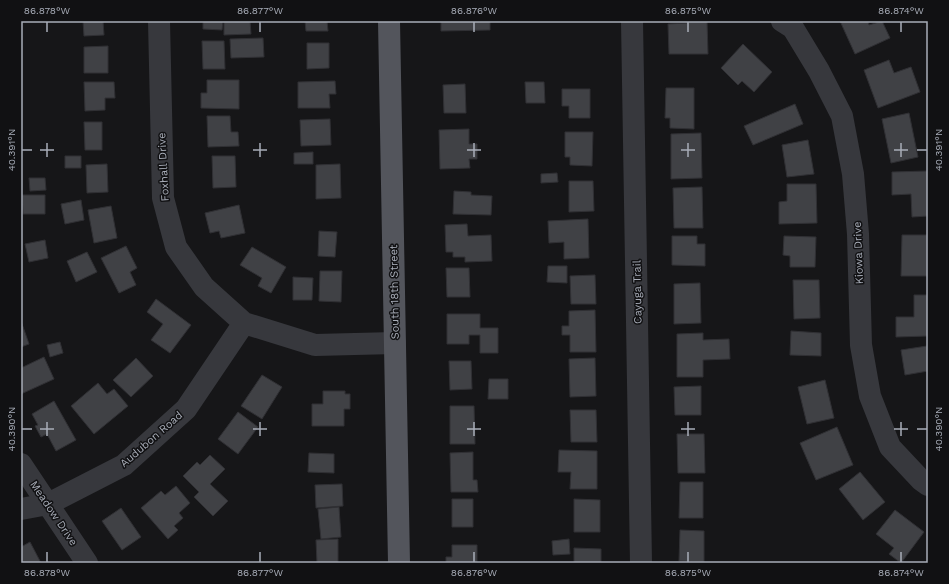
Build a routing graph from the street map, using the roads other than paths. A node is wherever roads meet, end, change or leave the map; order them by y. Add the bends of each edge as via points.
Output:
1 (159, 21) edge
2 (389, 21) edge
3 (632, 21) edge
4 (782, 21) edge
5 (244, 323) junction
6 (395, 343) junction
7 (21, 464) edge
8 (928, 485) edge
9 (48, 504) junction
10 (21, 509) edge
11 (87, 563) edge
12 (399, 563) edge
13 (641, 563) edge

1 - 5 street, Foxhall Drive via 163,198 176,247 204,287
2 - 6 main road, South 18th Street
3 - 13 street, Cayuga Trail
4 - 8 street, Kiowa Drive via 793,28 842,116 853,174 858,234 861,345 870,396 890,447
5 - 6 street, Foxhall Drive via 315,346
5 - 9 street, Audubon Road via 186,409 124,464
6 - 12 main road, South 18th Street
7 - 9 street, Meadow Drive
9 - 10 street, Audubon Road
9 - 11 street, Meadow Drive

